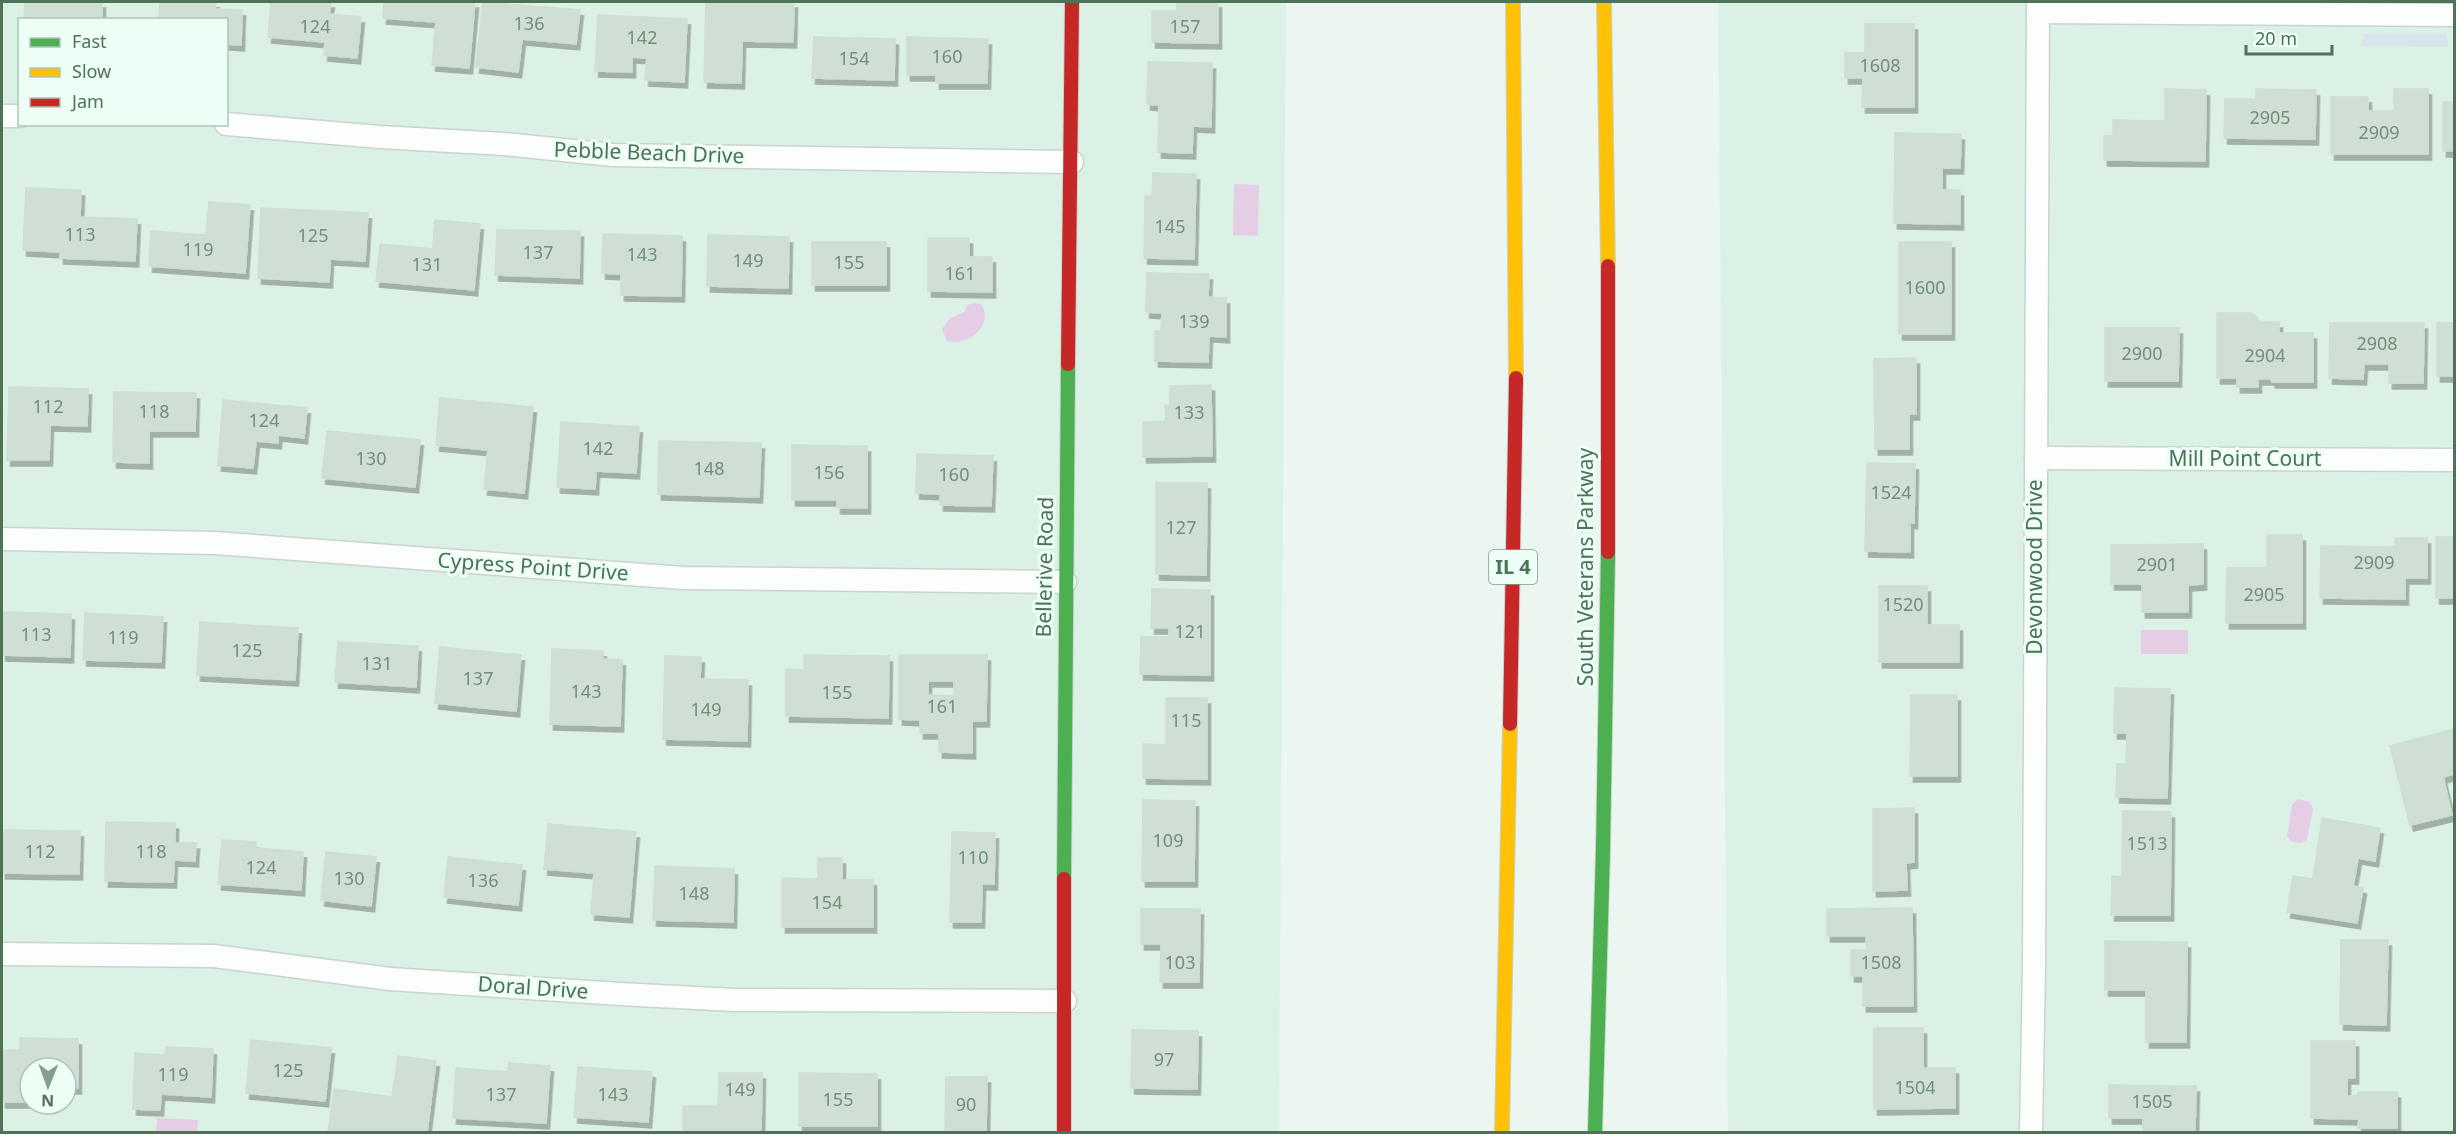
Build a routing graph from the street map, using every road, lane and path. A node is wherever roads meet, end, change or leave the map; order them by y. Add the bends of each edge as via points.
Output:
1 (1072, 2) edge
2 (1513, 2) edge
3 (1604, 2) edge
4 (2038, 7) edge
5 (2454, 15) edge
6 (2, 116) edge
7 (18, 116) edge
8 (228, 124) edge
9 (1072, 162) junction
10 (2036, 458) junction
11 (2454, 460) edge
12 (2, 539) edge
13 (1065, 582) junction
14 (2, 954) edge
15 (1065, 1001) junction
16 (1064, 1132) edge
17 (1502, 1132) edge
18 (1595, 1132) edge
19 (2031, 1132) edge

1 - 9 main road, Bellerive Road
2 - 17 main road, IL 4 via 1516,381
3 - 18 main road, South Veterans Parkway via 1608,218 1606,653
4 - 5 street
4 - 10 street, Devonwood Drive
6 - 7 street
8 - 9 street, Pebble Beach Drive via 613,155
9 - 13 main road, Bellerive Road
10 - 11 street, Mill Point Court
10 - 19 street, Devonwood Drive
12 - 13 street, Cypress Point Drive via 215,543 683,578
13 - 15 main road, Bellerive Road
14 - 15 street, Doral Drive via 214,956 390,978 723,999
15 - 16 main road, Bellerive Road

